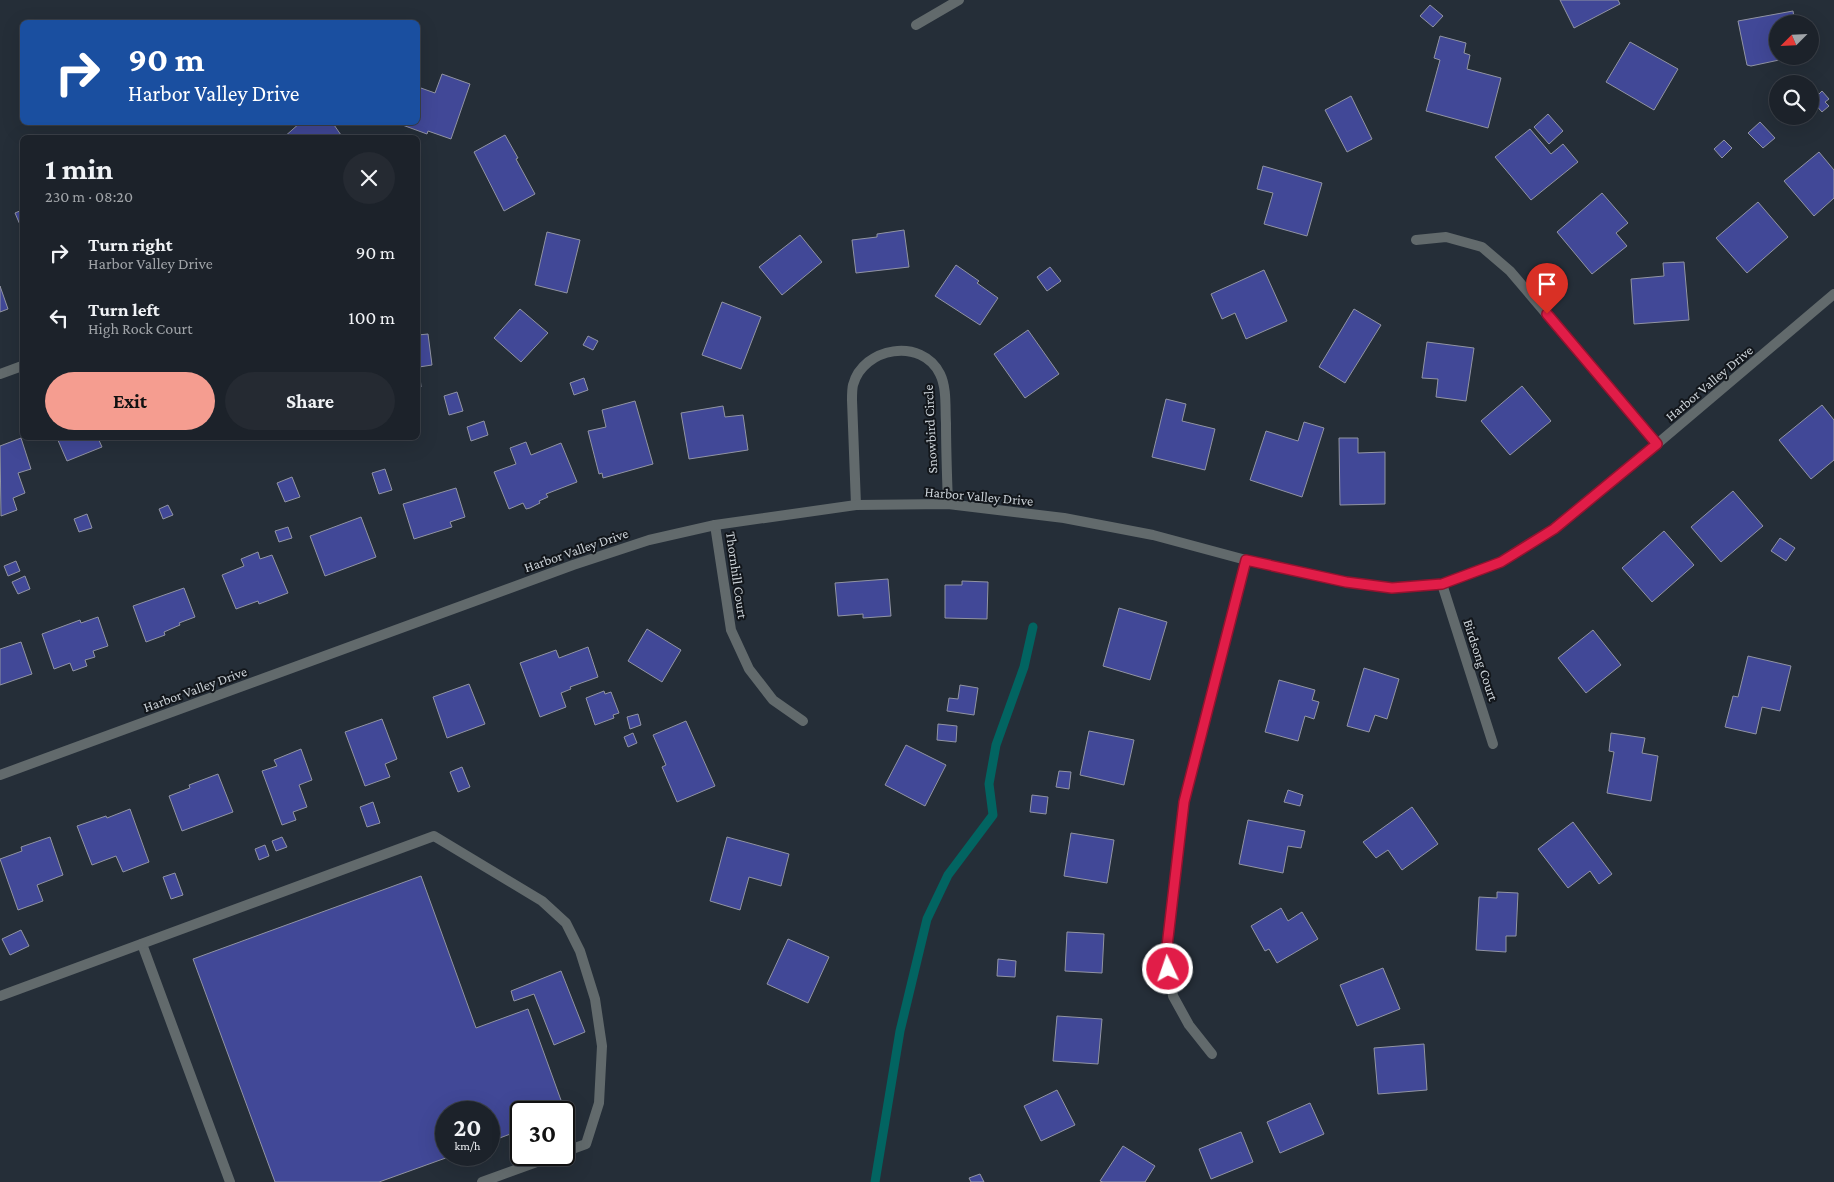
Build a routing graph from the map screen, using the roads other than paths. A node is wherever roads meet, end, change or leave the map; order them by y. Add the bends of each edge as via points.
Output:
1 (959, 0) edge
2 (916, 26) dead end
3 (1416, 240) dead end
4 (1834, 294) edge
5 (20, 367) edge
6 (0, 374) edge
7 (1657, 444) junction
8 (948, 504) junction
9 (856, 505) junction
10 (716, 525) junction
11 (1246, 560) junction
12 (1442, 584) junction
13 (803, 721) dead end
14 (1493, 744) dead end
15 (0, 775) edge
16 (142, 944) junction
17 (0, 996) edge
18 (1212, 1054) dead end
19 (575, 1148) edge
20 (526, 1166) edge
21 (230, 1182) edge
22 (482, 1182) edge

1 - 2 street
3 - 7 street via 1446,237 1482,247 1510,271
4 - 7 street, Harbor Valley Drive
5 - 6 street
7 - 12 street, Harbor Valley Drive via 1554,529 1501,562
8 - 9 street, Harbor Valley Drive
8 - 9 street, Snowbird Circle via 945,392 940,374 931,362 914,351 895,350 875,357 861,369 853,384
8 - 11 street, Harbor Valley Drive via 1064,518 1153,535
9 - 10 street, Harbor Valley Drive
10 - 13 street, Thornhill Court via 730,630 749,668 773,700
10 - 15 street, Harbor Valley Drive via 649,540 573,564
11 - 12 street, Harbor Valley Drive via 1346,582 1392,588
11 - 18 street via 1184,802 1166,955 1173,996 1189,1025
12 - 14 street, Birdsong Court
16 - 17 street
16 - 19 street via 434,836 542,901 566,924 580,951 595,999 602,1046 600,1103 586,1144
16 - 21 street
20 - 22 street

